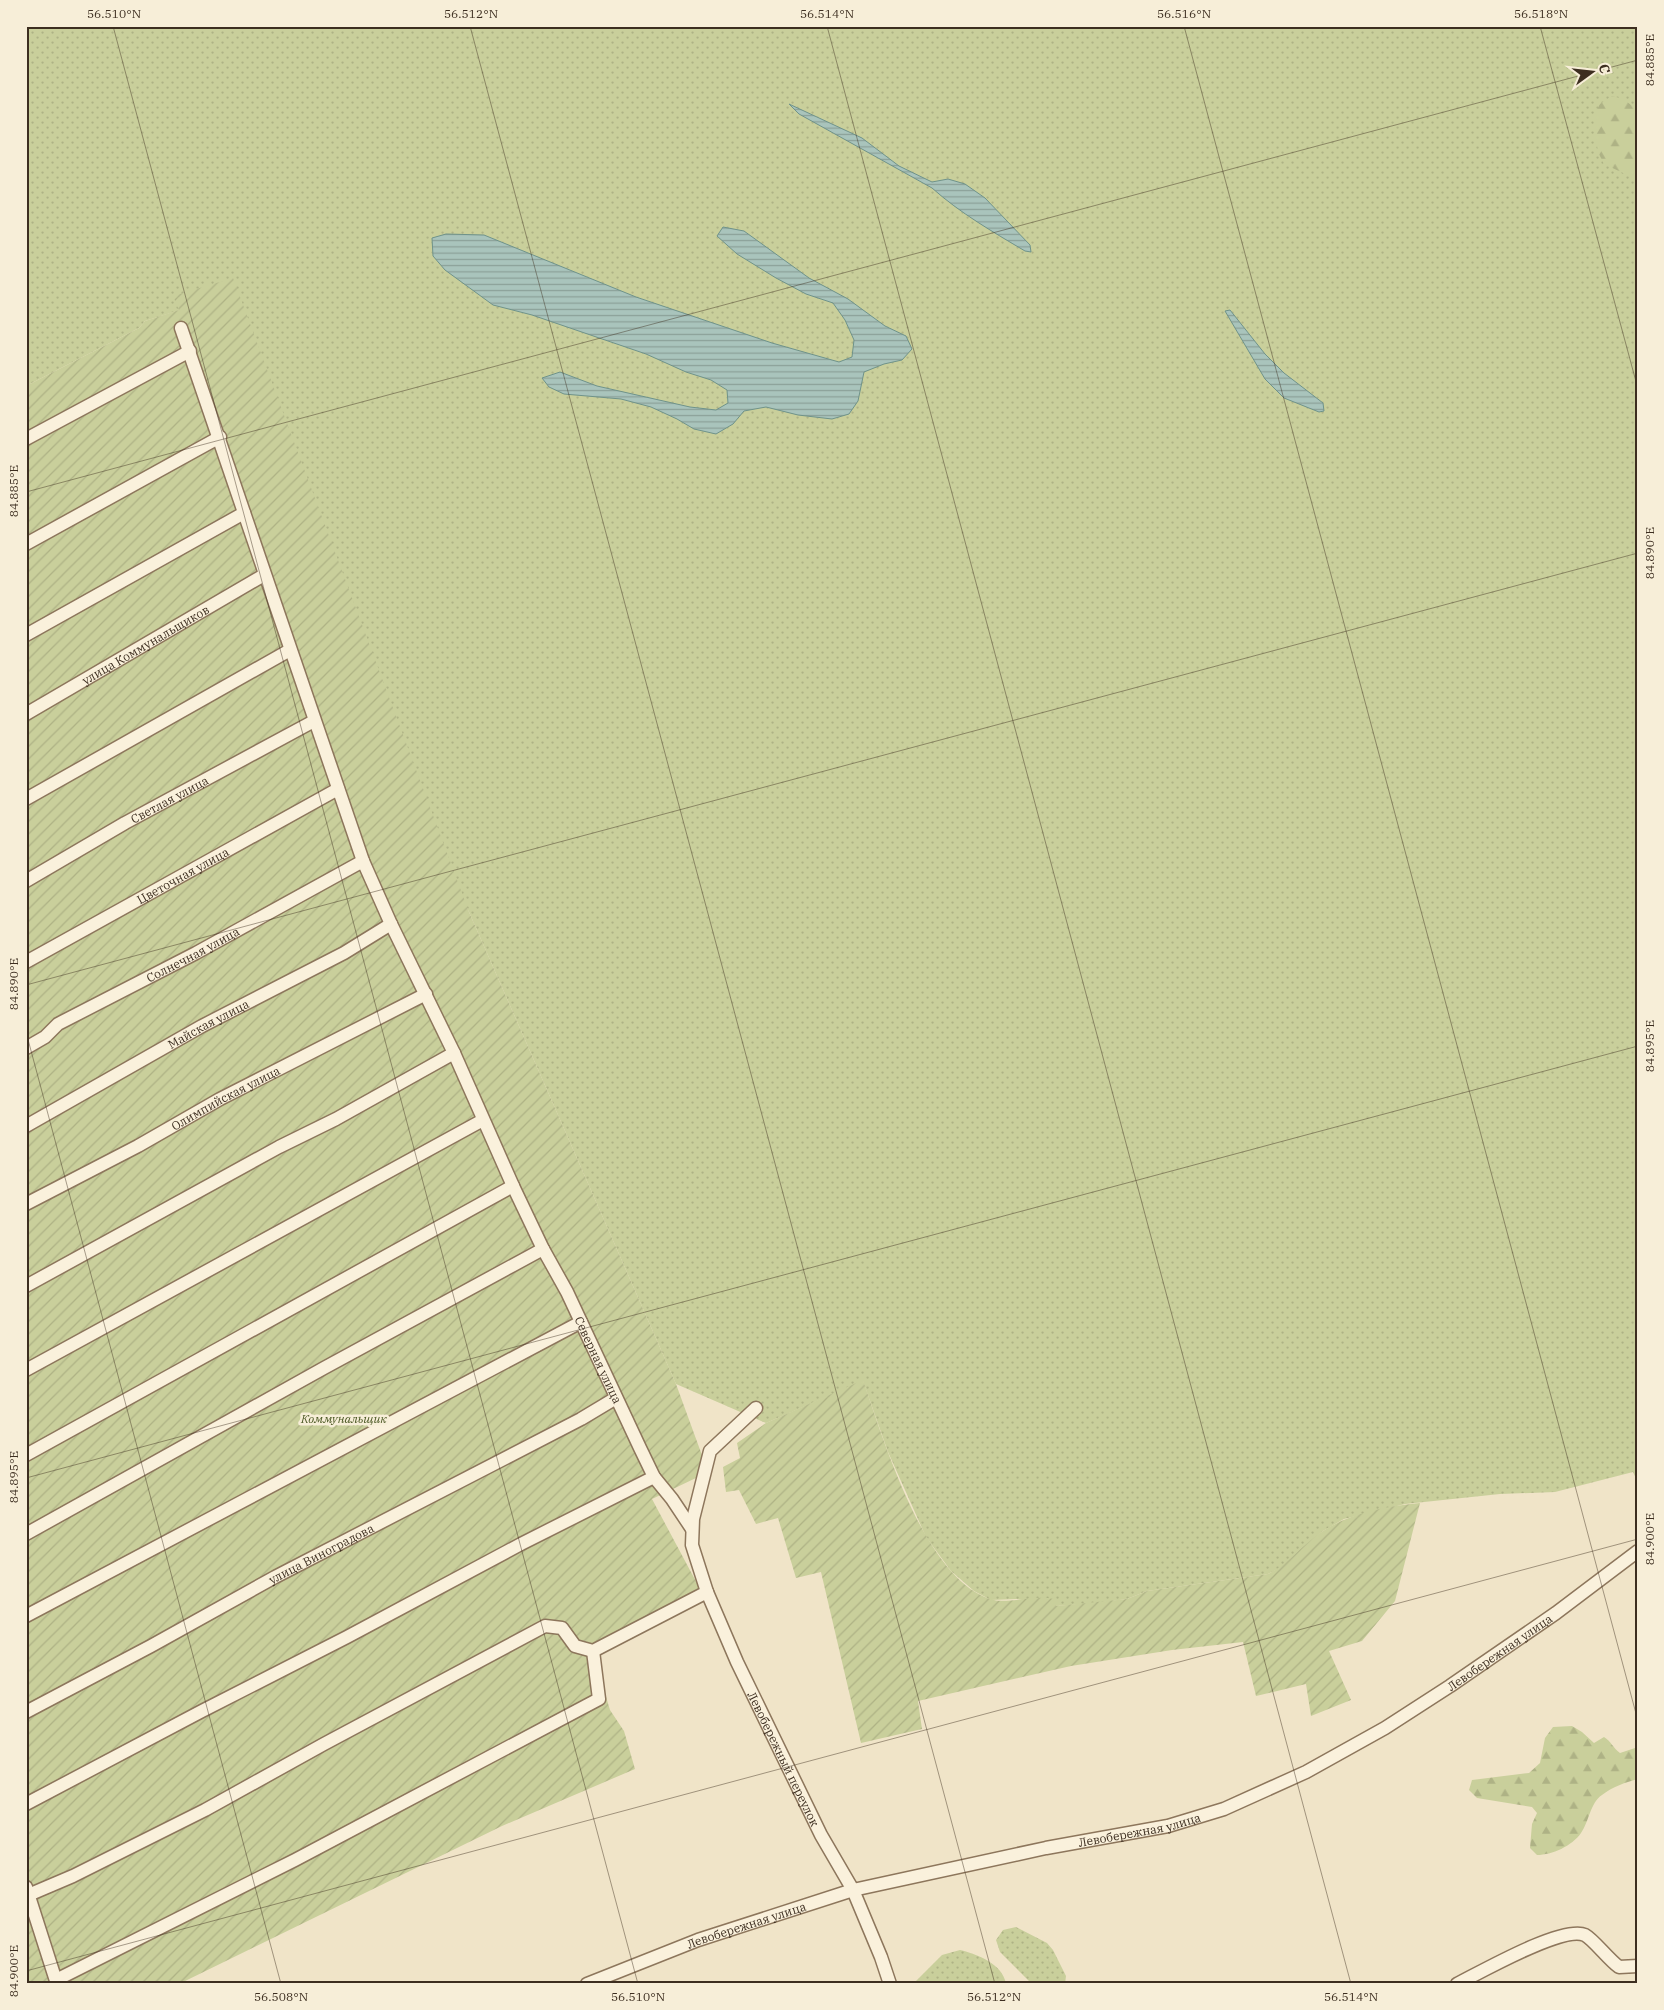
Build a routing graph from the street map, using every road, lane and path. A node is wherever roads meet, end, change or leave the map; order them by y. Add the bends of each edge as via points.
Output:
1 (181, 328) dead end
2 (190, 352) junction
3 (220, 437) junction
4 (26, 439) edge
5 (244, 512) junction
6 (26, 544) edge
7 (264, 575) junction
8 (26, 635) edge
9 (290, 650) junction
10 (26, 714) edge
11 (314, 721) junction
12 (338, 789) junction
13 (26, 799) edge
14 (363, 861) junction
15 (26, 881) edge
16 (391, 924) junction
17 (26, 962) edge
18 (426, 994) junction
19 (26, 1048) edge
20 (454, 1053) junction
21 (483, 1120) junction
22 (26, 1126) edge
23 (513, 1186) junction
24 (26, 1204) edge
25 (543, 1248) junction
26 (26, 1286) edge
27 (581, 1322) junction
28 (26, 1370) edge
29 (616, 1398) junction
30 (756, 1408) dead end
31 (26, 1455) edge
32 (654, 1477) junction
33 (692, 1529) junction
34 (26, 1534) edge
35 (1638, 1551) edge
36 (707, 1592) junction
37 (26, 1616) edge
38 (593, 1651) junction
39 (26, 1712) edge
40 (26, 1804) edge
41 (853, 1890) junction
42 (27, 1893) edge
43 (1638, 1966) edge
44 (57, 1982) edge
45 (586, 1984) edge
46 (890, 1984) edge
47 (1457, 1984) edge

1 - 2 street, Северная улица
2 - 3 street, Северная улица
2 - 4 street
3 - 5 street, Северная улица
3 - 6 street
5 - 7 street, Северная улица
5 - 8 street
7 - 9 street, Северная улица
7 - 10 street, улица Коммунальщиков
9 - 11 street, Северная улица
9 - 13 street
11 - 12 street, Северная улица
11 - 15 street, Светлая улица via 125,823
12 - 14 street, Северная улица
12 - 17 street, Цветочная улица
14 - 16 street, Северная улица
14 - 19 street, Солнечная улица via 58,1024 45,1037
16 - 18 street, Северная улица
16 - 22 street, Майская улица via 344,953 202,1026
18 - 20 street, Северная улица
18 - 24 street, Олимпийская улица via 220,1099
20 - 21 street, Северная улица
20 - 26 street
21 - 23 street, Северная улица
21 - 28 street
23 - 25 street, Северная улица
23 - 31 street
25 - 27 street, Северная улица
25 - 34 street
27 - 29 street, Северная улица
27 - 37 street
29 - 32 street, Северная улица
29 - 39 street, улица Виноградова
30 - 33 street via 710,1451
32 - 33 street, Северная улица
32 - 40 street
33 - 36 street, Левобережный переулок via 692,1545
35 - 41 street, Левобережная улица via 1556,1613 1385,1728 1306,1772 1224,1809 1168,1826 1046,1848
36 - 38 street
36 - 41 street, Левобережный переулок via 737,1662 821,1835
38 - 42 street via 575,1646 562,1628 545,1626 205,1810 73,1876
38 - 44 street via 599,1699
41 - 45 street, Левобережная улица via 698,1940
41 - 46 street, Левобережный переулок
42 - 44 street
43 - 47 street via 1619,1967 1588,1937 1573,1934 1542,1942

